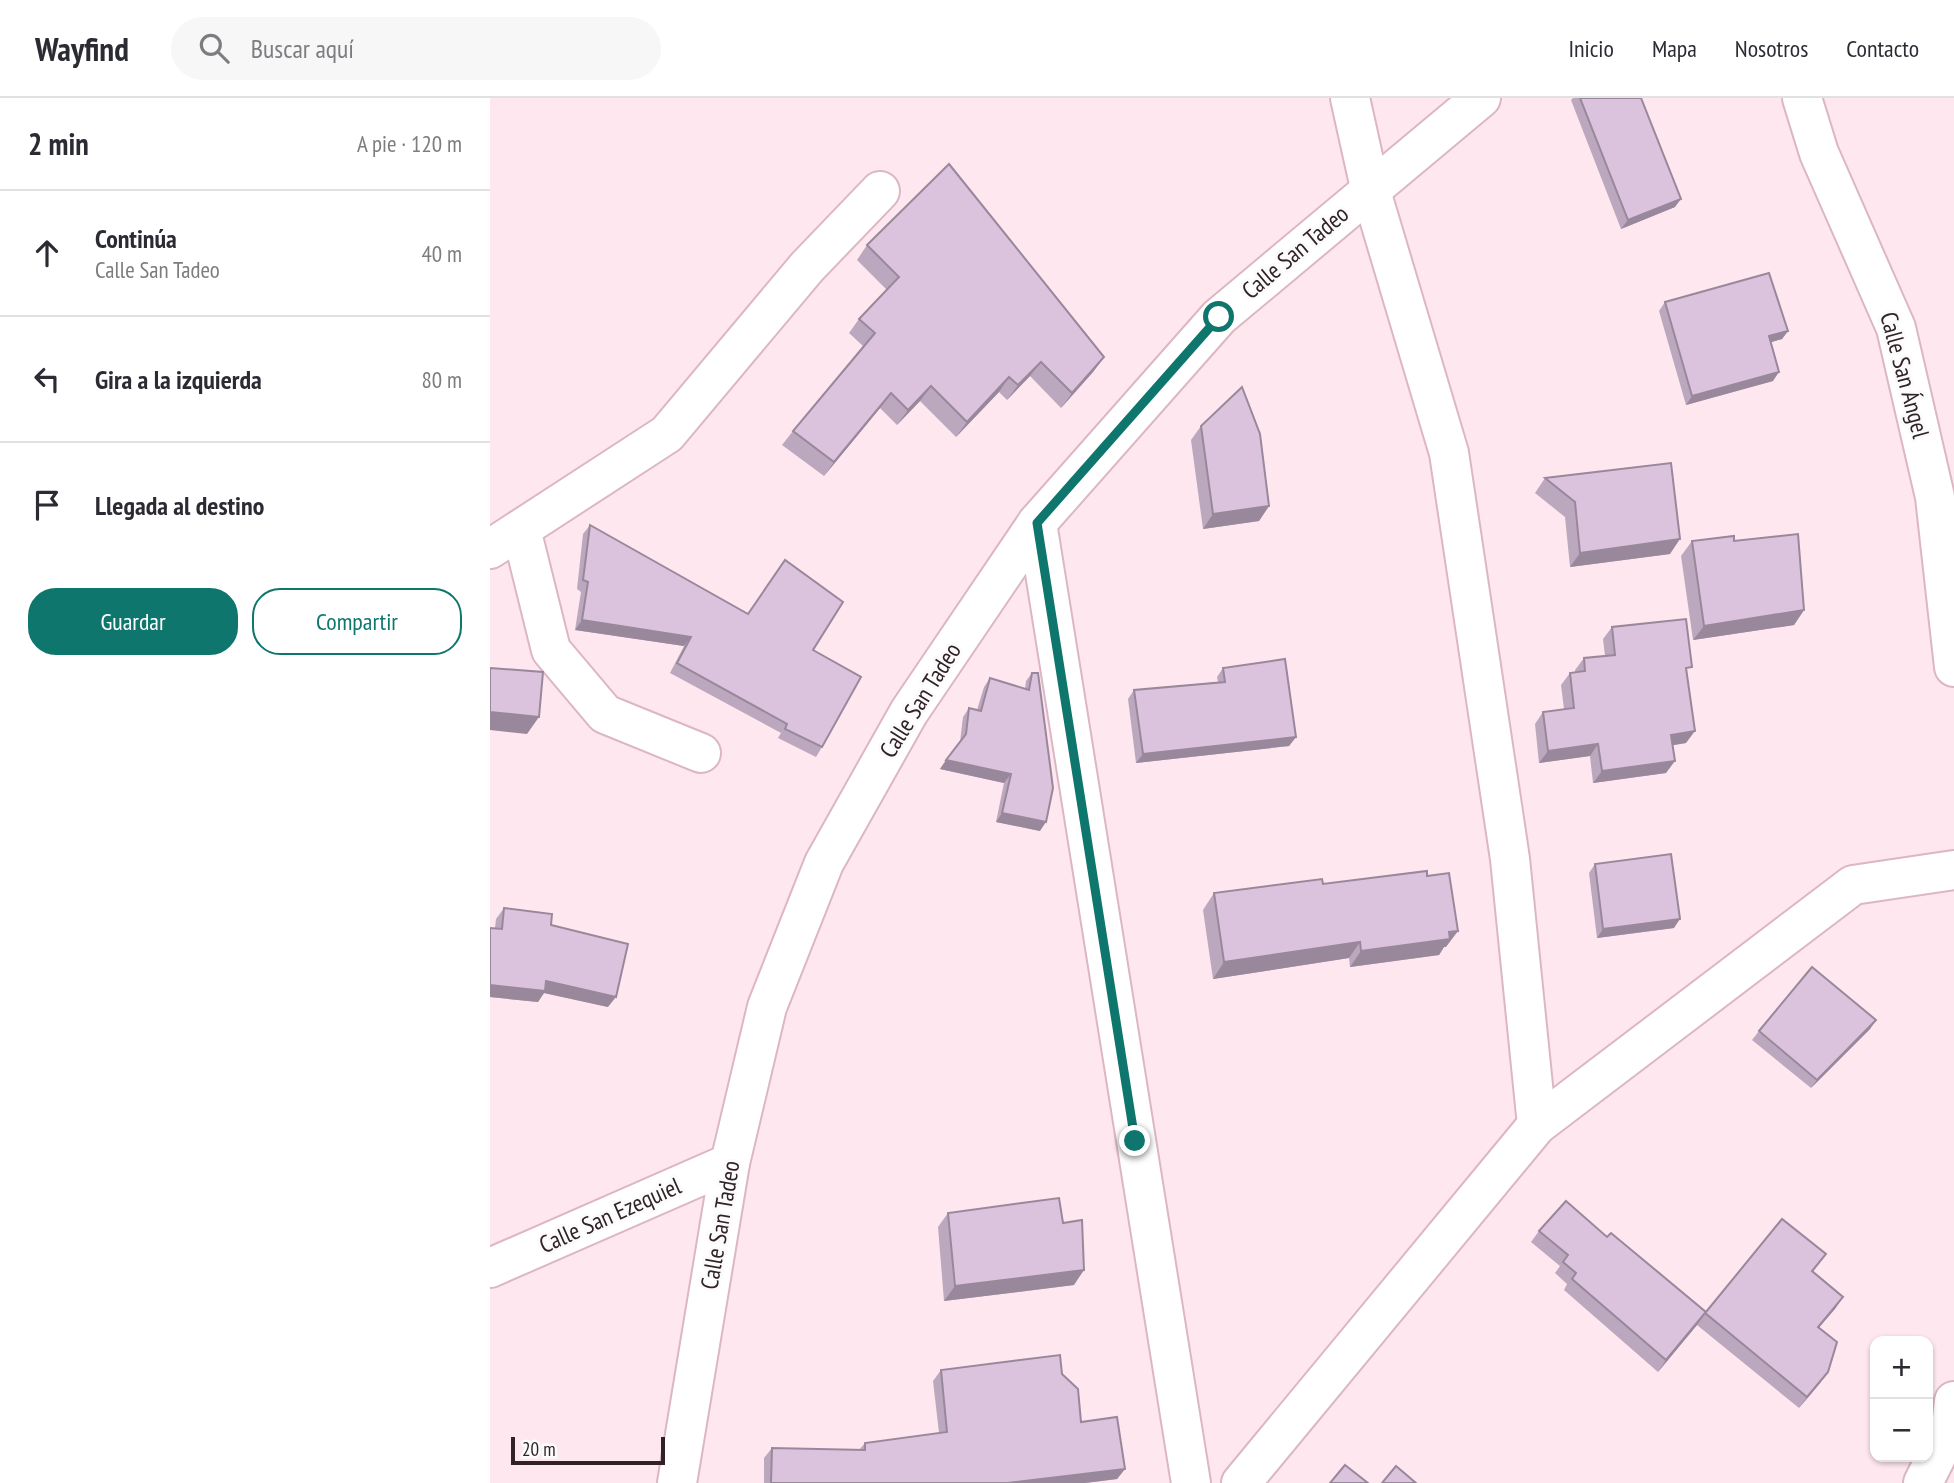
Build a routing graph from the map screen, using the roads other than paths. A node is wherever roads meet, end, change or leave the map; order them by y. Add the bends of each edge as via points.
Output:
1 (1350, 98) edge
2 (1481, 98) edge
3 (1802, 98) edge
4 (1370, 188) junction
5 (880, 191) dead end
6 (1037, 523) junction
7 (505, 539) edge
8 (1954, 667) edge
9 (701, 753) dead end
10 (1954, 870) edge
11 (1537, 1125) junction
12 (730, 1163) junction
13 (490, 1268) edge
14 (1954, 1401) edge
15 (677, 1483) edge
16 (1191, 1483) edge
17 (1241, 1483) edge
18 (1923, 1483) edge

1 - 4 street
2 - 4 street, Calle San Tadeo
3 - 8 street, Calle San Ángel via 1819,153 1896,328 1935,497
4 - 6 street, Calle San Tadeo via 1219,317
4 - 11 street via 1449,453 1510,859
5 - 7 street via 807,267 667,434
6 - 12 street, Calle San Tadeo via 909,712 824,863 766,1007
6 - 16 street
7 - 9 street via 551,650 605,714
10 - 11 street via 1853,885
11 - 17 street
12 - 13 street, Calle San Ezequiel
12 - 15 street, Calle San Tadeo
14 - 18 street via 1951,1427

